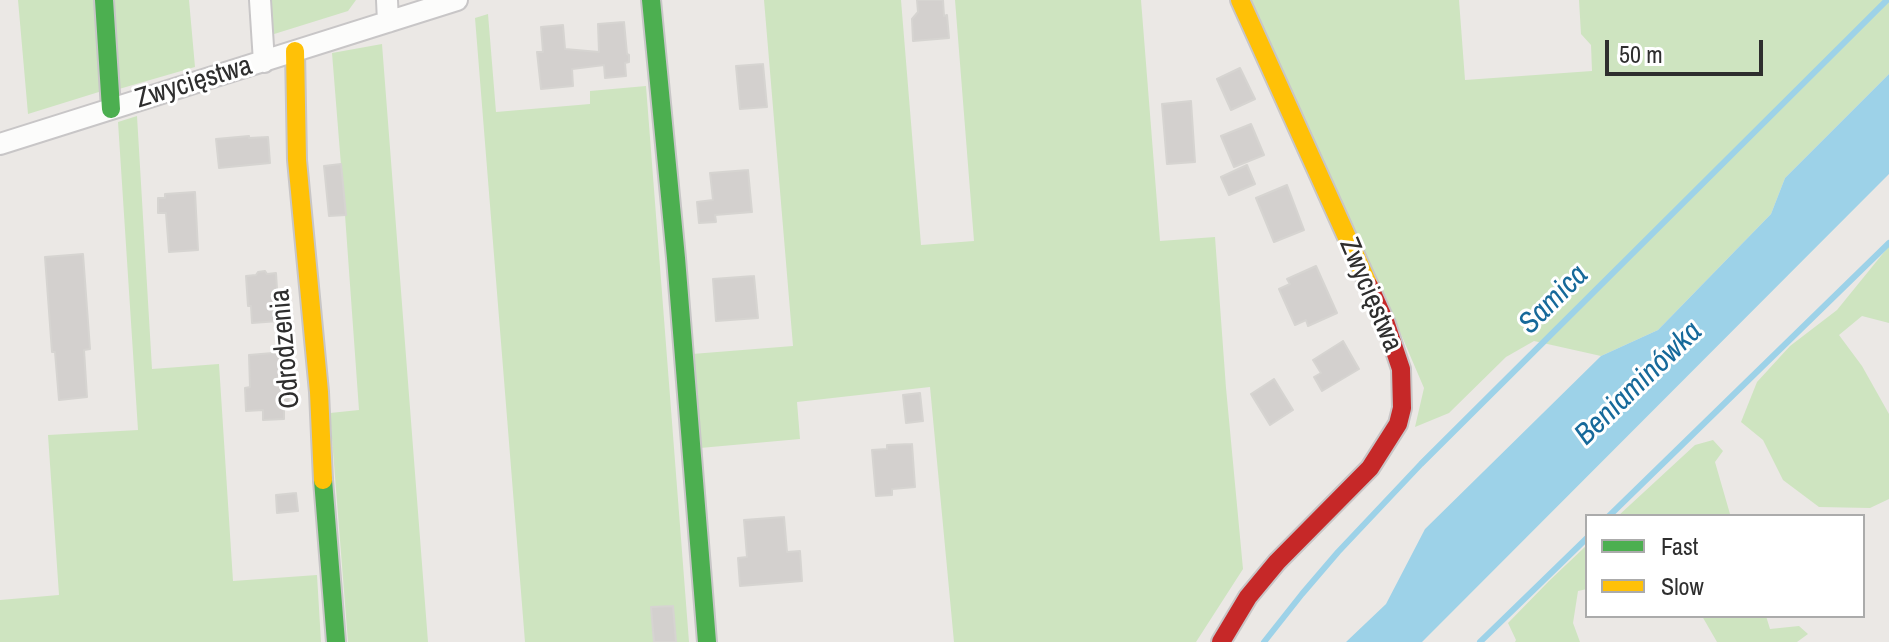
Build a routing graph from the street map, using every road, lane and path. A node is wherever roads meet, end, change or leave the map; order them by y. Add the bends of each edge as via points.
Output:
1 (104, 0) edge
2 (260, 0) edge
3 (387, 0) edge
4 (457, 0) edge
5 (651, 0) edge
6 (1240, 0) edge
7 (388, 22) junction
8 (295, 51) junction
9 (264, 62) junction
10 (111, 109) junction
11 (0, 144) edge
12 (336, 642) edge
13 (707, 642) edge
14 (1221, 642) edge

1 - 10 street
2 - 9 street
3 - 7 street
4 - 7 street, Zwycięstwa
5 - 13 street
6 - 14 street, Zwycięstwa via 1386,324 1401,369 1402,399 1398,424 1370,468 1277,562
7 - 8 street, Zwycięstwa
8 - 9 street, Zwycięstwa
8 - 12 street, Odrodzenia via 297,160
9 - 10 street, Zwycięstwa
10 - 11 street, Zwycięstwa

